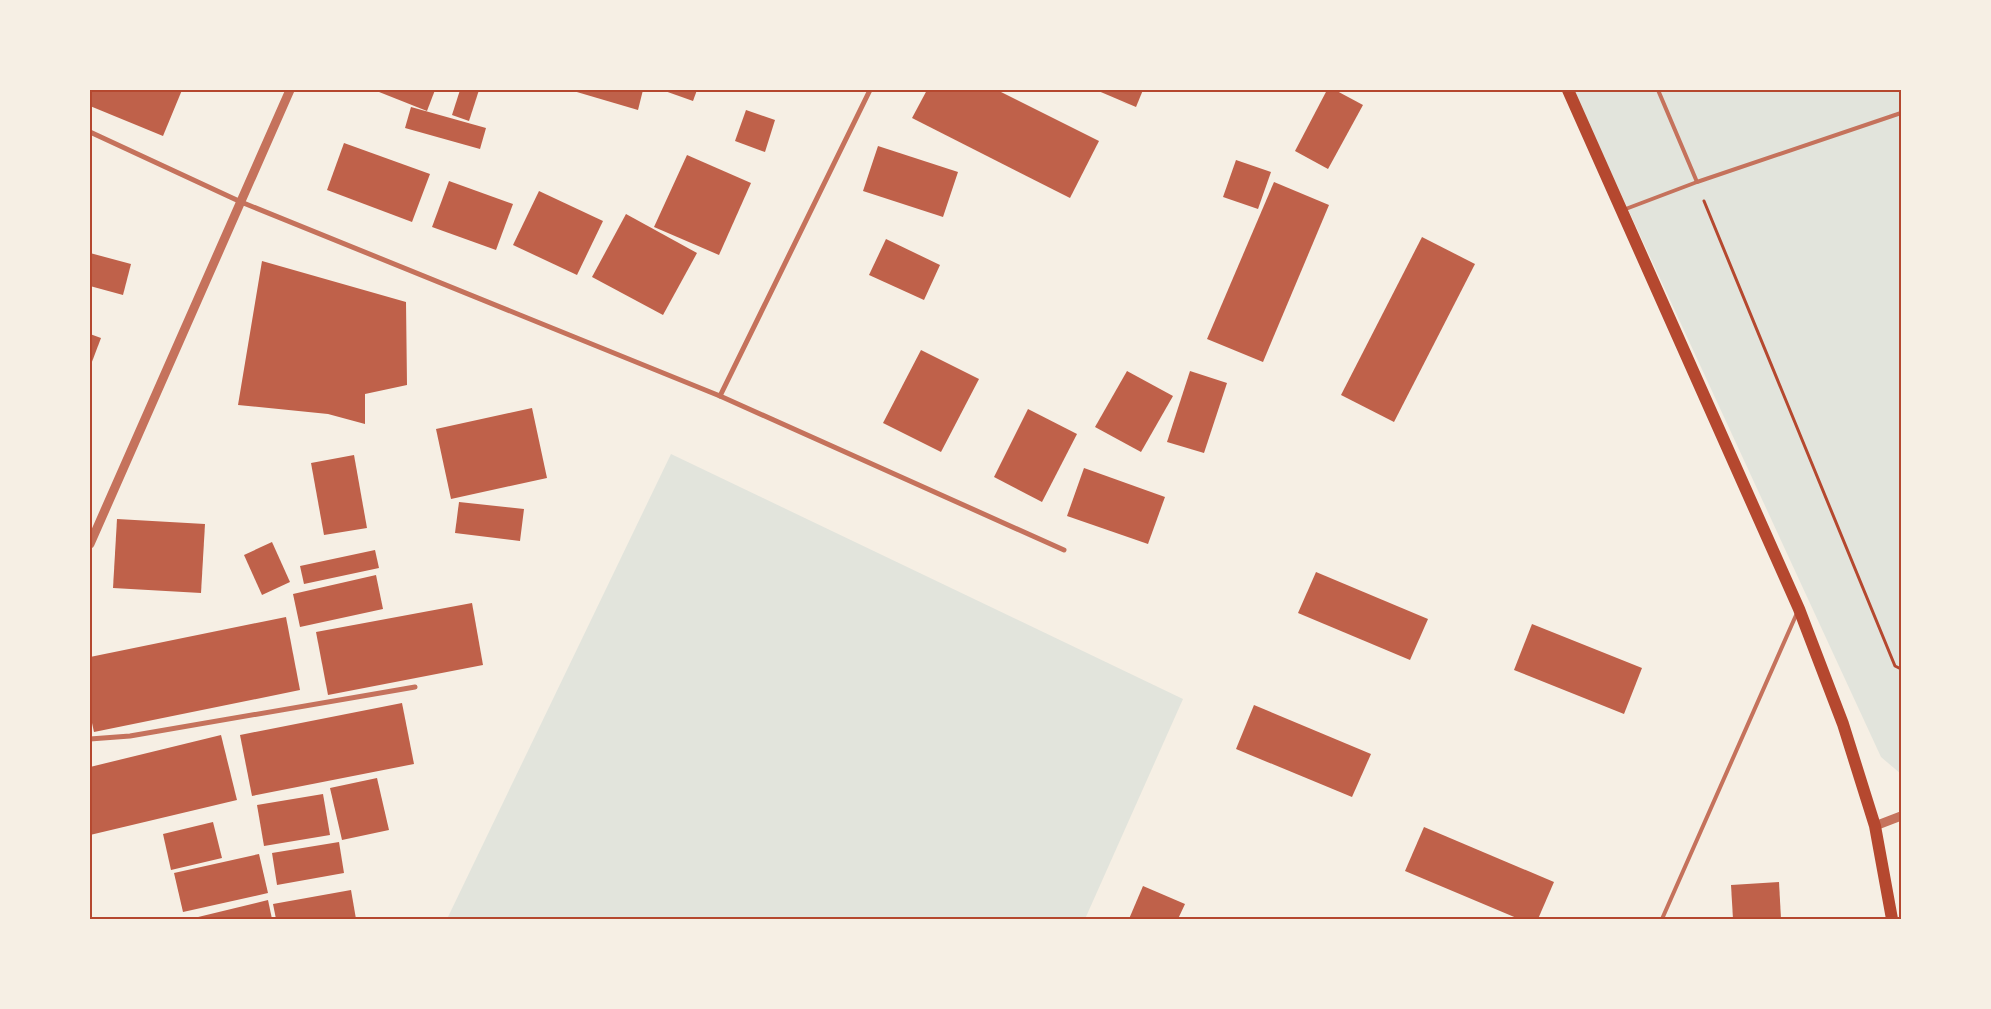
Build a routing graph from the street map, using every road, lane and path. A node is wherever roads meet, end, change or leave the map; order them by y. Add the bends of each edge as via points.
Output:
1 (290, 90) edge
2 (870, 90) edge
3 (1568, 90) edge
4 (1658, 90) edge
5 (1901, 113) edge
6 (90, 132) edge
7 (1697, 182) junction
8 (240, 202) junction
9 (1621, 211) junction
10 (720, 396) junction
11 (90, 544) edge
12 (1064, 550) dead end
13 (1799, 609) junction
14 (1901, 669) edge
15 (415, 687) dead end
16 (90, 739) edge
17 (1901, 816) edge
18 (1875, 826) junction
19 (1662, 919) edge
20 (1892, 919) edge

1 - 8 street
2 - 10 street
3 - 9 main road
4 - 7 lane
5 - 7 lane
6 - 8 street
7 - 9 lane
7 - 14 path via 1895,666
8 - 10 street
8 - 11 street
9 - 13 main road
10 - 12 street
13 - 18 main road via 1843,724
13 - 19 lane
15 - 16 street via 130,736
17 - 18 street
18 - 20 main road

